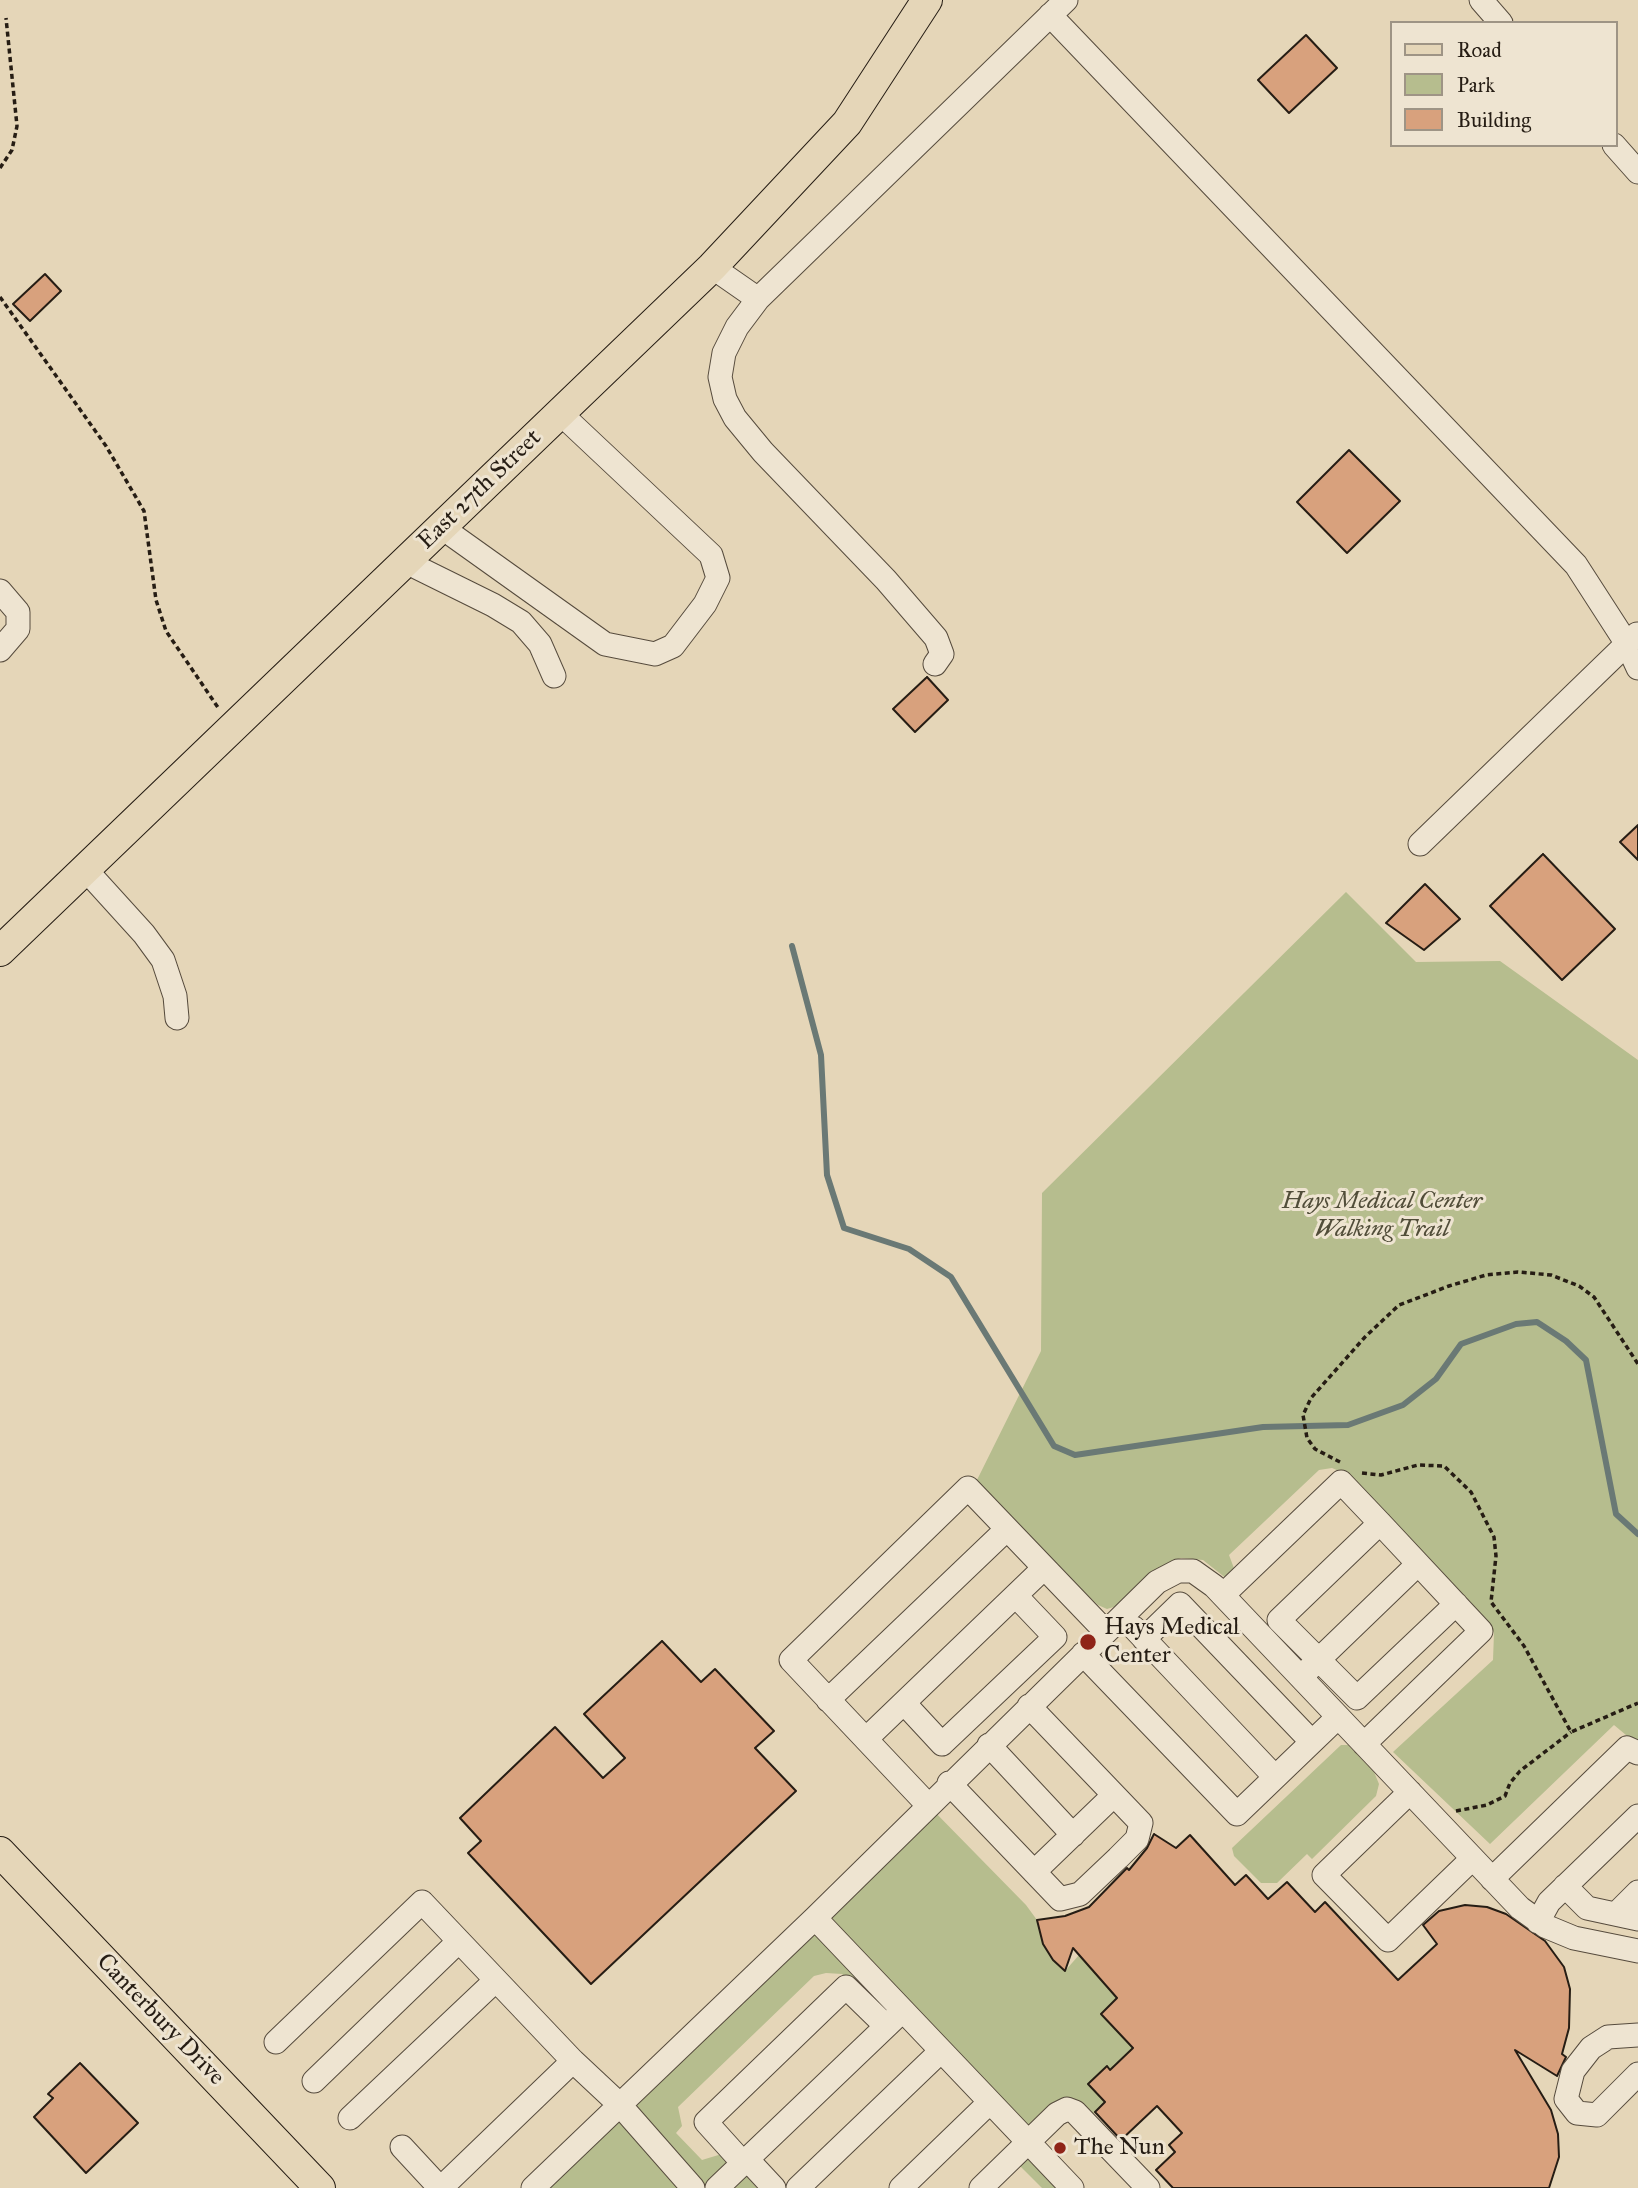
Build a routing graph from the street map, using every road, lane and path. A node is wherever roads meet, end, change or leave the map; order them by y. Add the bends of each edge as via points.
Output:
1 (927, 0) edge
2 (1481, 0) edge
3 (1058, 8) edge
4 (6, 18) dead end
5 (1500, 21) edge
6 (1616, 147) edge
7 (0, 168) edge
8 (1638, 172) edge
9 (712, 267) junction
10 (0, 297) edge
11 (758, 299) junction
12 (560, 413) junction
13 (441, 527) junction
14 (406, 562) junction
15 (0, 591) edge
16 (1633, 638) edge
17 (0, 650) edge
18 (934, 664) dead end
19 (1638, 668) edge
20 (554, 676) dead end
21 (231, 729) junction
22 (1420, 844) dead end
23 (85, 869) junction
24 (0, 951) edge
25 (177, 1018) dead end
26 (1638, 1364) edge
27 (1346, 1465) dead end
28 (1356, 1470) dead end
29 (1380, 1522) junction
30 (1007, 1529) junction
31 (1418, 1564) junction
32 (1044, 1568) junction
33 (1223, 1595) junction
34 (1016, 1596) junction
35 (1456, 1604) junction
36 (1114, 1624) junction
37 (1144, 1639) junction
38 (1083, 1654) junction
39 (1319, 1660) junction
40 (1300, 1677) junction
41 (828, 1700) junction
42 (904, 1703) junction
43 (1638, 1703) edge
44 (1029, 1706) junction
45 (1338, 1717) junction
46 (1571, 1732) junction
47 (866, 1740) junction
48 (1312, 1742) junction
49 (1364, 1744) junction
50 (989, 1745) junction
51 (1638, 1753) edge
52 (1275, 1777) junction
53 (949, 1783) junction
54 (1410, 1792) junction
55 (1114, 1795) junction
56 (927, 1804) junction
57 (1451, 1812) dead end
58 (1638, 1816) edge
59 (1073, 1835) junction
60 (0, 1852) edge
61 (1472, 1858) junction
62 (1034, 1872) junction
63 (1492, 1879) junction
64 (1565, 1886) junction
65 (1638, 1892) edge
66 (1627, 1916) edge
67 (815, 1918) junction
68 (1538, 1922) junction
69 (460, 1941) junction
70 (1638, 1951) edge
71 (496, 1980) junction
72 (894, 2018) junction
73 (1638, 2035) edge
74 (276, 2042) dead end
75 (941, 2051) junction
76 (573, 2061) junction
77 (1638, 2074) edge
78 (314, 2081) dead end
79 (990, 2102) junction
80 (620, 2105) junction
81 (350, 2118) dead end
82 (1028, 2142) junction
83 (402, 2147) dead end
84 (745, 2161) junction
85 (320, 2188) edge
86 (441, 2188) edge
87 (533, 2188) edge
88 (693, 2188) edge
89 (717, 2188) edge
90 (774, 2188) edge
91 (798, 2188) edge
92 (901, 2188) edge
93 (981, 2188) edge
94 (1072, 2188) edge
95 (1148, 2188) edge

1 - 9 main road, East 27th Street via 847,123
2 - 5 street
3 - 11 street
3 - 16 street via 1576,565
4 - 7 path via 17,126 12,150
6 - 8 street
9 - 11 street
9 - 12 main road, East 27th Street
10 - 21 path via 106,446 144,512 156,600 166,631
11 - 18 street via 724,353 720,377 725,399 763,452 887,580 936,638 942,654
12 - 13 main road, East 27th Street
12 - 13 street via 711,555 718,578 705,604 673,646 655,654 605,644
13 - 14 main road, East 27th Street
14 - 20 street via 521,622 540,644
14 - 21 main road, East 27th Street
15 - 17 street via 18,612 18,629
16 - 19 street
16 - 22 street
21 - 23 main road, East 27th Street
23 - 24 main road, East 27th Street
23 - 25 street via 163,960
26 - 27 path via 1594,1297 1551,1275 1486,1275 1399,1305 1323,1381 1303,1415 1307,1438 1315,1449
28 - 46 path via 1381,1475 1418,1465 1444,1466 1465,1485 1494,1537 1491,1602 1524,1646
29 - 31 street
29 - 33 street via 1341,1482
29 - 39 street via 1279,1620
30 - 32 street
30 - 41 street
30 - 41 street via 968,1489 958,1498 791,1660
31 - 35 street
31 - 39 street
32 - 34 street
32 - 36 street
33 - 36 street via 1200,1575 1178,1571 1157,1582
33 - 40 street
34 - 42 street
34 - 42 street via 1055,1637 943,1744
35 - 39 street via 1357,1698
35 - 49 street via 1481,1631
36 - 37 street
36 - 38 street
37 - 48 street via 1180,1604
37 - 52 street
38 - 44 street
38 - 52 street via 1237,1814
39 - 40 street
40 - 45 street
41 - 47 street
42 - 47 street
43 - 46 path
44 - 50 street
44 - 55 street
45 - 48 street
45 - 49 street
46 - 57 path via 1520,1771 1505,1796 1487,1805
47 - 56 street
48 - 52 street
49 - 54 street
50 - 53 street
50 - 59 street
51 - 63 street via 1627,1748
53 - 56 street
53 - 62 street
54 - 61 street
54 - 61 street via 1324,1875 1388,1940
55 - 59 street
55 - 62 street via 1141,1824 1134,1843 1080,1894 1060,1899
56 - 67 street
58 - 64 street
59 - 62 street
60 - 85 main road, Canterbury Drive
61 - 63 street
63 - 68 street
64 - 66 street via 1587,1908
64 - 68 street
65 - 66 street
67 - 72 street
67 - 80 street
68 - 70 street via 1574,1938
69 - 71 street
69 - 74 street via 422,1902
69 - 78 street
71 - 76 street
71 - 81 street
72 - 75 street
72 - 84 street
72 - 84 street via 846,1987 706,2122
73 - 77 street via 1608,2037 1591,2048 1573,2071 1566,2099 1577,2113 1597,2115
75 - 79 street
75 - 91 street
76 - 80 street
76 - 86 street
79 - 82 street
79 - 92 street
80 - 87 street
80 - 88 street
82 - 93 street
82 - 94 street
82 - 95 street via 1061,2111 1073,2110
83 - 86 street
84 - 89 street
84 - 90 street

